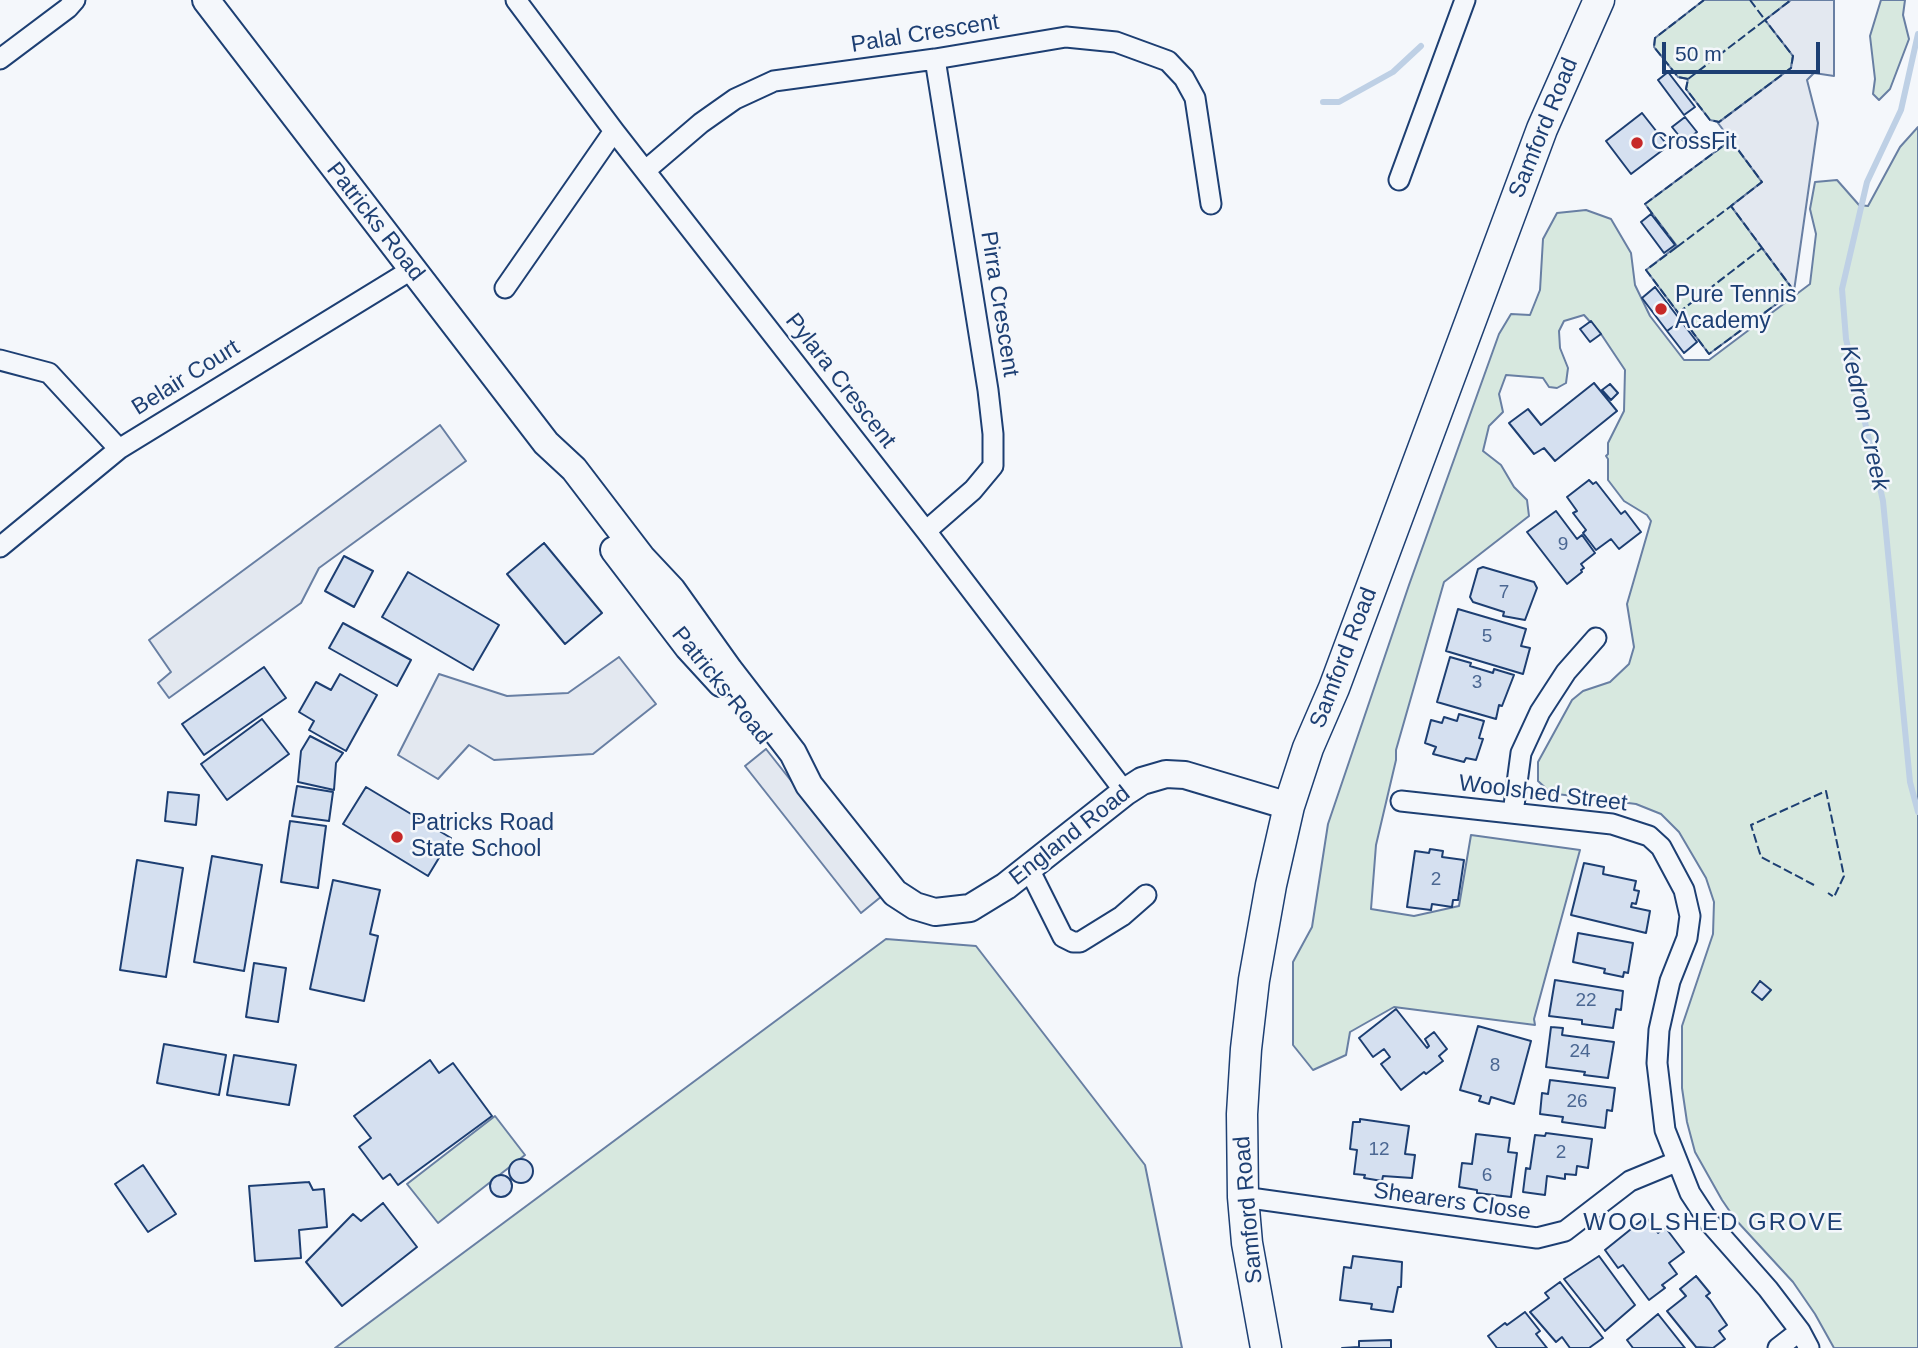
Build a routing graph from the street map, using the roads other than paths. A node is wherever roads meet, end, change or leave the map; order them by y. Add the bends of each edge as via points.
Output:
1 (75, 0) edge
2 (206, 0) edge
3 (516, 0) edge
4 (1465, 0) edge
5 (1599, 0) edge
6 (0, 59) edge
7 (935, 59) junction
8 (614, 131) junction
9 (646, 170) junction
10 (1399, 180) dead end
11 (1211, 204) dead end
12 (411, 270) junction
13 (505, 288) dead end
14 (0, 360) edge
15 (119, 449) junction
16 (926, 531) junction
17 (0, 547) edge
18 (1596, 638) dead end
19 (1125, 792) junction
20 (1401, 801) dead end
21 (1289, 806) junction
22 (1513, 813) junction
23 (1028, 867) junction
24 (1146, 895) dead end
25 (935, 912) joint
26 (1676, 1162) junction
27 (1243, 1197) junction
28 (1804, 1339) edge
29 (1266, 1348) edge
30 (1778, 1348) edge

1 - 6 street
2 - 12 main road, Patricks Road
3 - 8 street, Pylara Crescent
4 - 10 street
5 - 21 main road, Samford Road via 1542,129
7 - 9 street, Palal Crescent via 774,81 701,123
7 - 11 street, Palal Crescent via 1066,37 1116,42 1168,61 1195,97
7 - 16 street, Pirra Crescent via 988,390 993,466
8 - 9 street, Pylara Crescent
8 - 13 street
9 - 16 street, Pylara Crescent
12 - 15 street, Belair Court
12 - 25 main road, Patricks Road via 546,443 574,469 688,611 793,753 809,785 895,893
14 - 15 street via 49,373
15 - 17 street, Belair Court
16 - 19 street, Pylara Crescent
18 - 22 street via 1566,672 1526,742
19 - 21 main road, England Road via 1166,774 1185,775
19 - 23 main road, England Road
20 - 22 street, Woolshed Street
21 - 27 main road, Samford Road via 1270,886 1251,1008 1242,1114
22 - 26 street, Woolshed Street via 1612,824 1649,836 1661,847 1684,891 1690,916 1687,938 1670,981 1657,1063 1665,1130
23 - 24 street via 1063,937 1073,942 1122,916
23 - 25 main road, England Road via 970,908
26 - 27 street, Shearers Close via 1630,1181 1565,1231 1536,1238
26 - 28 street, Woolshed Street via 1709,1222 1768,1289
27 - 29 main road, Samford Road
28 - 30 street

